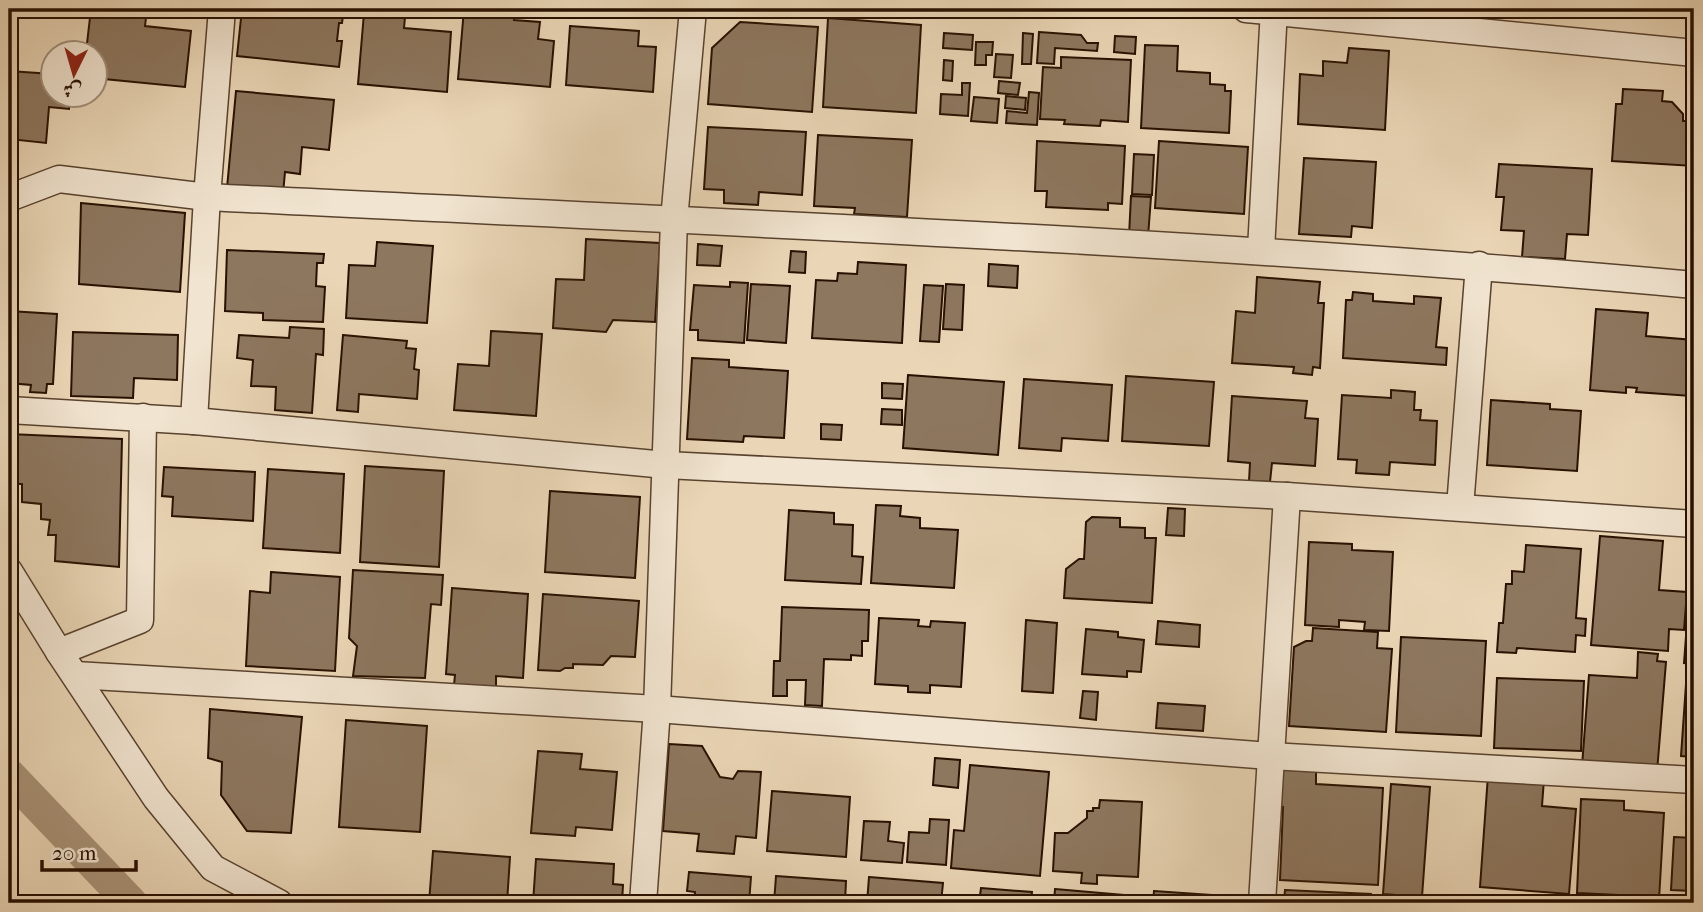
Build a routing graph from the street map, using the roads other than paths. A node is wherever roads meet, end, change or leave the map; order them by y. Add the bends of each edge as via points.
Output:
1 (222, 9) edge
2 (693, 9) edge
3 (1246, 9) edge
4 (1273, 10) edge
5 (1694, 53) edge
6 (207, 197) junction
7 (9, 198) edge
8 (674, 220) junction
9 (1261, 250) junction
10 (1479, 265) junction
11 (1694, 285) edge
12 (9, 410) edge
13 (143, 417) junction
14 (194, 421) junction
15 (666, 465) junction
16 (1287, 496) junction
17 (1460, 507) junction
18 (1694, 524) edge
19 (9, 571) edge
20 (59, 652) junction
21 (75, 675) junction
22 (657, 709) junction
23 (1270, 755) junction
24 (1694, 780) edge
25 (279, 903) edge
26 (643, 903) edge
27 (1262, 903) edge

1 - 6 street
2 - 8 street
3 - 4 street
4 - 5 street
4 - 9 street
6 - 7 street via 59,179
6 - 8 street
6 - 14 street
8 - 9 street
8 - 15 street
9 - 10 street
10 - 11 street
10 - 17 street
12 - 13 street
13 - 14 street
13 - 20 street via 140,620
14 - 15 street
15 - 16 street
15 - 22 street
16 - 17 street
16 - 23 street
17 - 18 street
19 - 20 street
20 - 21 street
21 - 22 street
21 - 25 street via 156,798 213,868
22 - 23 street
22 - 26 street
23 - 24 street
23 - 27 street

